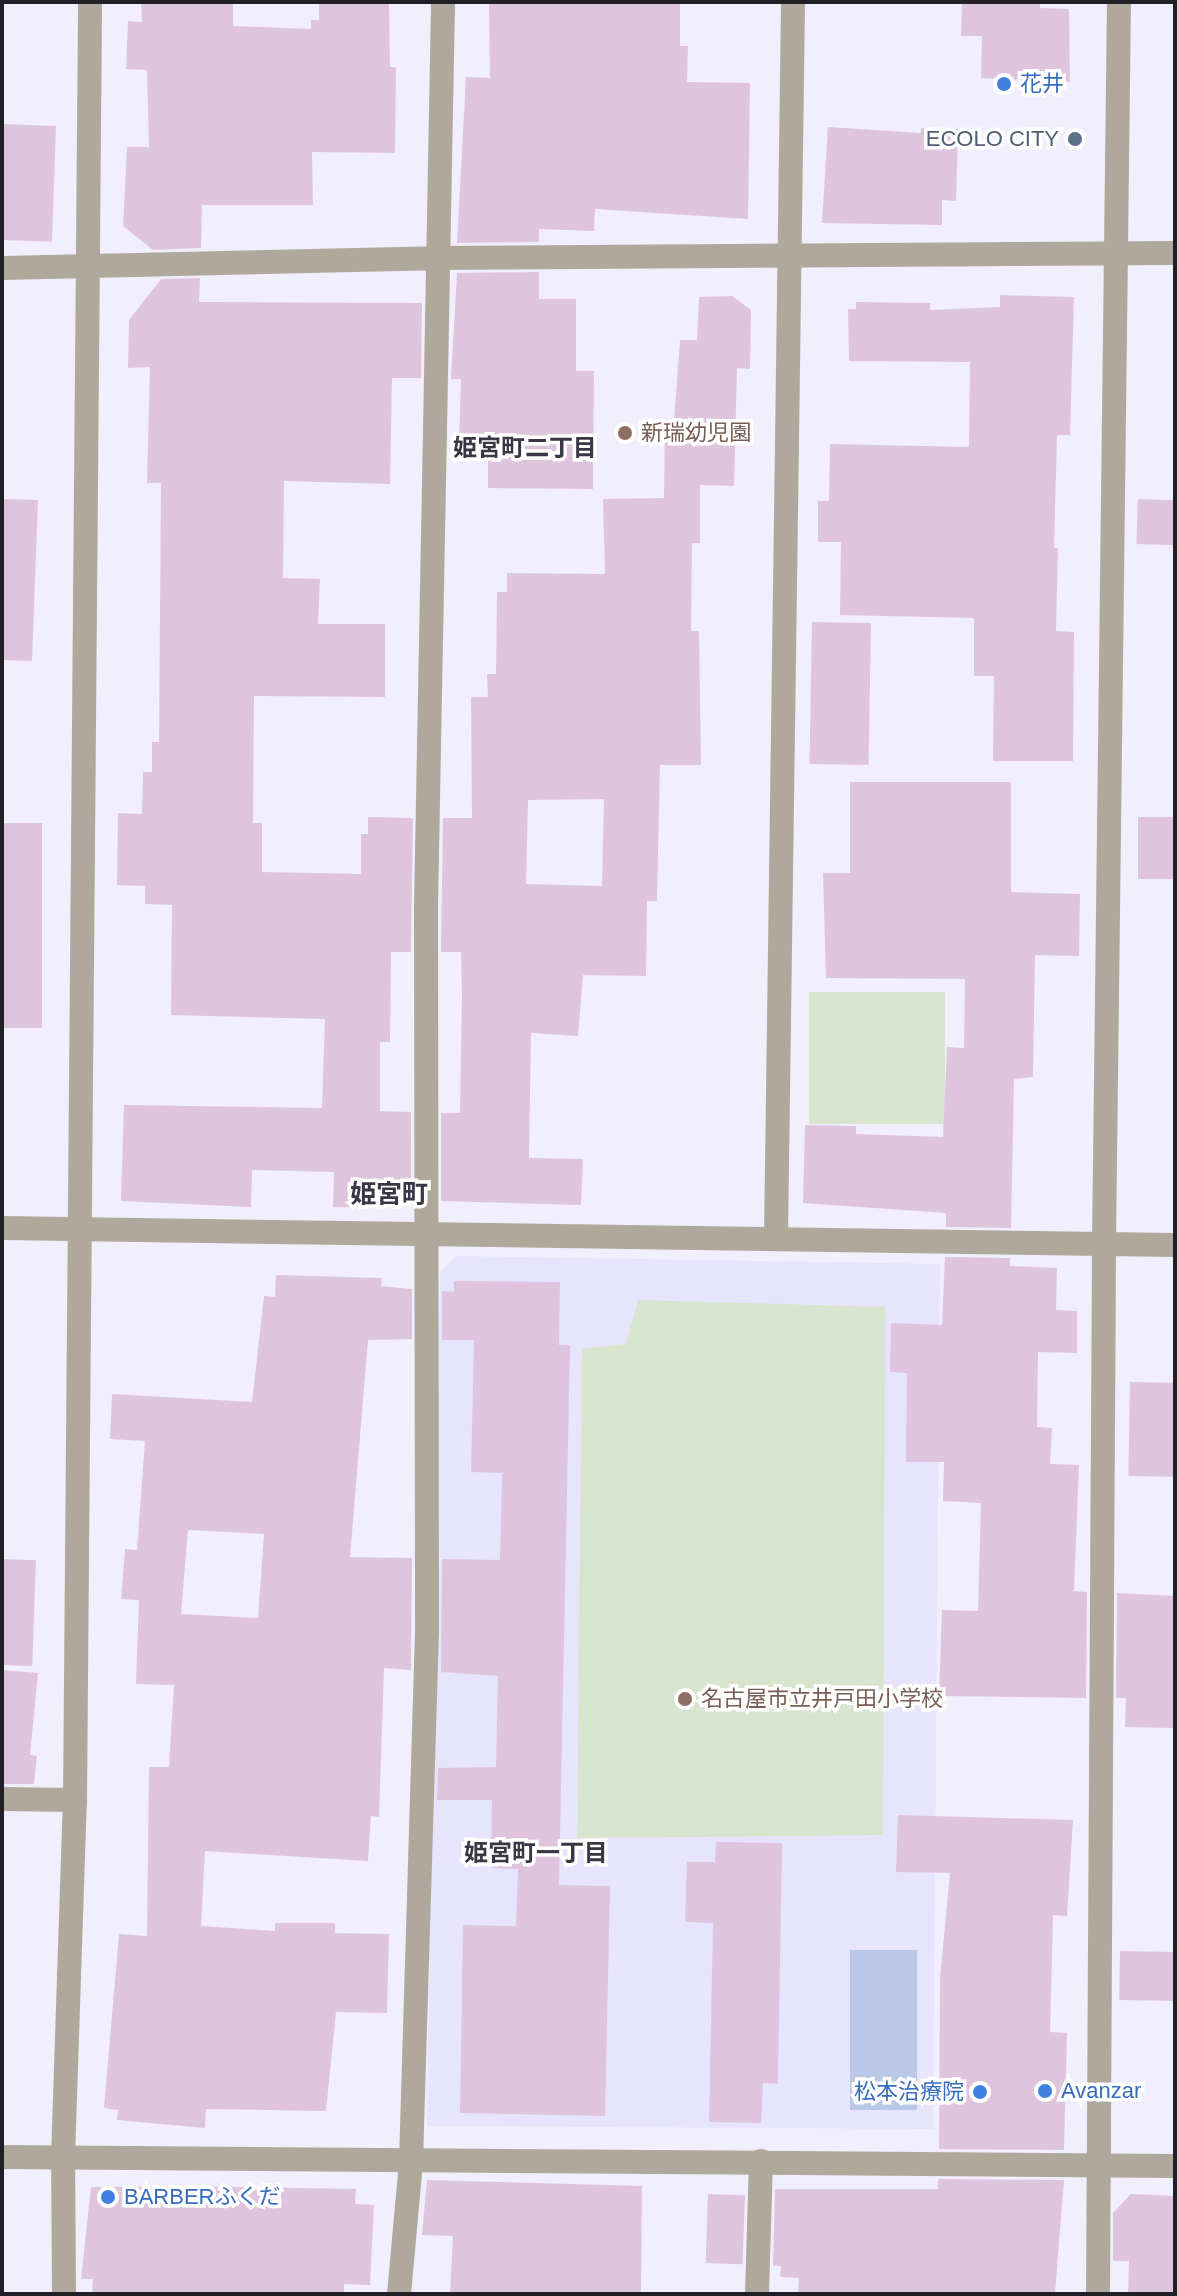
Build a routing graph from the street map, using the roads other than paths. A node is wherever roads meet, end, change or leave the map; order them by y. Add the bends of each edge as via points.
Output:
1 (90, 2) edge
2 (443, 2) edge
3 (793, 2) edge
4 (1119, 2) edge
5 (1114, 253) junction
6 (1175, 253) edge
7 (792, 254) junction
8 (434, 258) junction
9 (87, 267) junction
10 (2, 268) edge
11 (2, 1228) edge
12 (76, 1228) junction
13 (426, 1237) junction
14 (776, 1238) junction
15 (1104, 1245) junction
16 (1175, 1245) edge
17 (2, 1799) edge
18 (75, 1800) junction
19 (2, 2157) edge
20 (63, 2158) junction
21 (411, 2161) junction
22 (761, 2161) junction
23 (1100, 2164) junction
24 (1175, 2166) edge
25 (64, 2294) edge
26 (399, 2294) edge
27 (757, 2294) edge
28 (1098, 2294) edge

1 - 9 street
2 - 8 street
3 - 7 street
4 - 5 street
5 - 6 street
5 - 7 street
5 - 15 street
7 - 8 street
7 - 14 street
8 - 9 street
8 - 13 street
9 - 10 street
9 - 12 street
11 - 12 street
12 - 13 street
12 - 18 street
13 - 14 street
13 - 21 street via 427,1630
14 - 15 street
15 - 16 street
15 - 23 street
17 - 18 street
18 - 20 street
19 - 20 street
20 - 21 street
20 - 25 street
21 - 22 street
21 - 26 street
22 - 23 street
22 - 27 street
23 - 24 street
23 - 28 street

